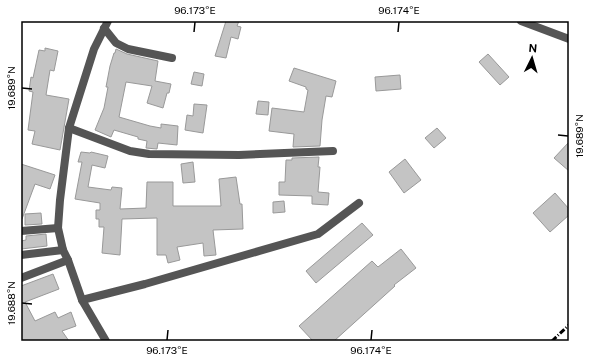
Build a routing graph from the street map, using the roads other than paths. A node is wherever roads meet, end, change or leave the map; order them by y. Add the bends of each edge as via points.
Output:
1 (521, 21) edge
2 (106, 24) edge
3 (569, 39) edge
4 (172, 58) dead end
5 (69, 128) junction
6 (333, 151) dead end
7 (359, 203) dead end
8 (58, 228) junction
9 (21, 232) edge
10 (63, 250) junction
11 (21, 255) edge
12 (68, 260) junction
13 (21, 278) edge
14 (82, 300) junction
15 (106, 341) edge

1 - 3 street
2 - 4 street via 116,43
2 - 5 street via 94,49
5 - 6 street via 130,151 149,154 239,155
5 - 8 street
7 - 14 street via 318,234
8 - 9 street
8 - 10 street
10 - 11 street
10 - 12 street
12 - 13 street
12 - 14 street
14 - 15 street

